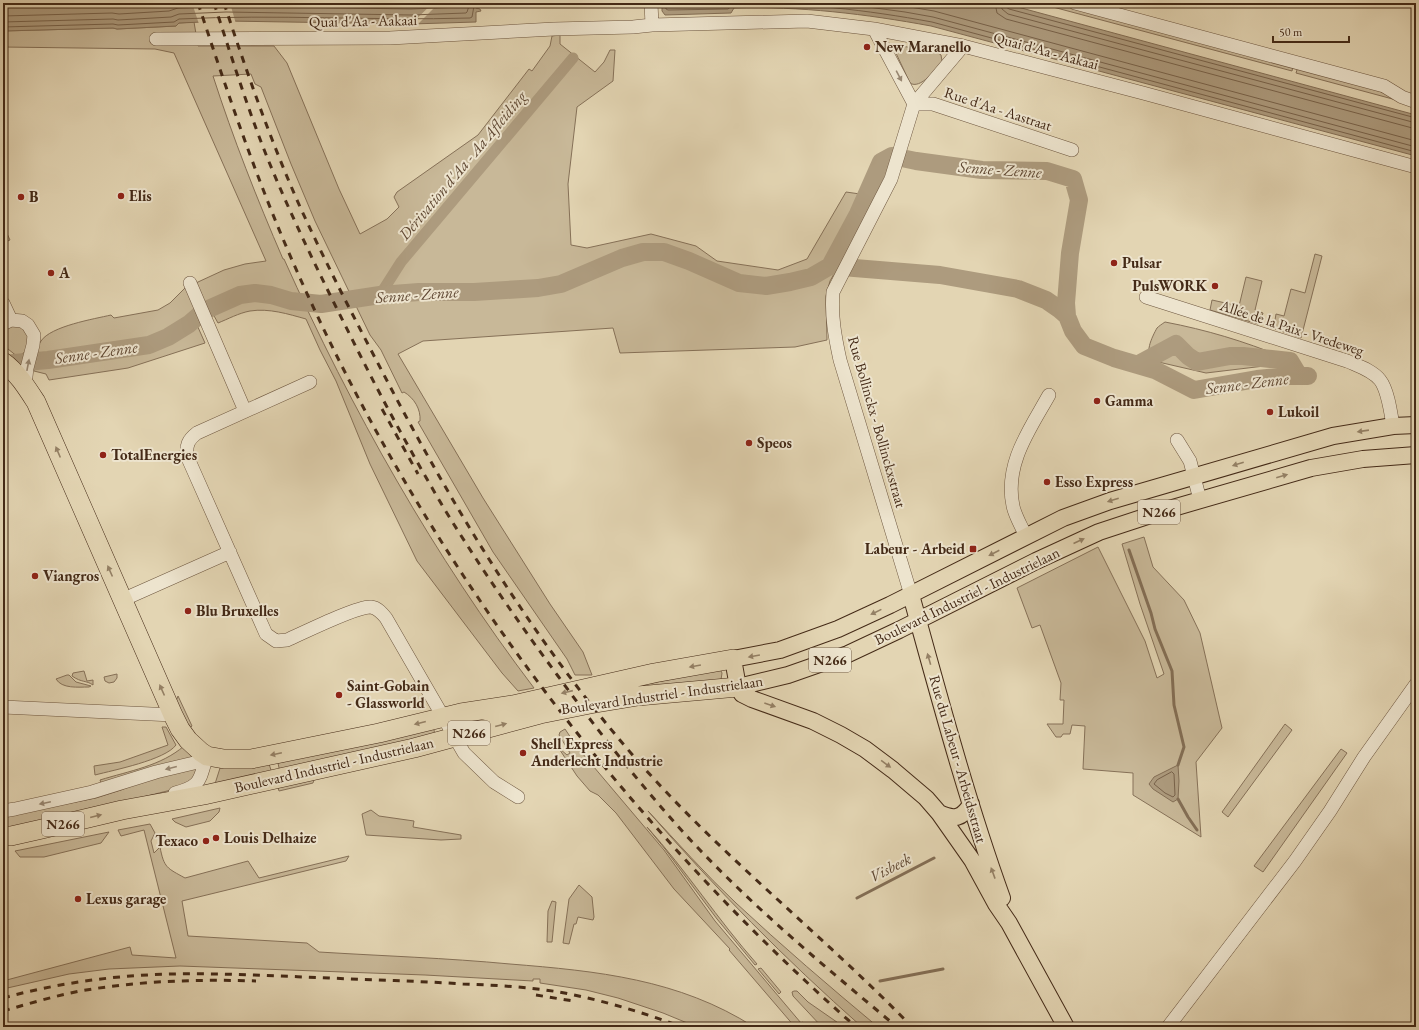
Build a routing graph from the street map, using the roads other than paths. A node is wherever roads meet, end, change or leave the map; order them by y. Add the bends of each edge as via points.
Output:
1 (1075, 3) edge
2 (652, 14) edge
3 (874, 29) junction
4 (156, 39) dead end
5 (963, 46) junction
6 (1416, 102) edge
7 (914, 104) junction
8 (1072, 150) dead end
9 (1416, 167) edge
10 (191, 286) dead end
11 (1146, 297) dead end
12 (3, 303) edge
13 (7, 322) edge
14 (3, 362) edge
15 (310, 382) dead end
16 (25, 385) junction
17 (1049, 394) dead end
18 (245, 410) junction
19 (1416, 425) edge
20 (1393, 426) junction
21 (1177, 440) dead end
22 (1416, 455) edge
23 (1194, 477) junction
24 (1200, 500) junction
25 (1026, 537) junction
26 (230, 552) junction
27 (911, 594) junction
28 (122, 600) junction
29 (918, 620) junction
30 (733, 659) junction
31 (1416, 684) edge
32 (738, 687) junction
33 (3, 707) edge
34 (173, 715) junction
35 (444, 717) junction
36 (455, 736) junction
37 (207, 756) junction
38 (518, 798) dead end
39 (971, 804) junction
40 (122, 810) junction
41 (3, 811) edge
42 (939, 813) junction
43 (3, 836) edge
44 (983, 843) junction
45 (967, 853) junction
46 (1009, 923) junction
47 (1066, 1027) edge
48 (1168, 1027) edge

1 - 6 street via 1384,86
2 - 3 street, Quai d'Aa - Aakaai via 807,21
2 - 4 street, Quai d'Aa - Aakaai via 634,27 390,38
3 - 5 street, Quai d'Aa - Aakaai
3 -> 7 street
5 - 7 street, Rue Bollinckx - Bollinckxstraat
5 - 9 street, Quai d'Aa - Aakaai
7 - 8 street, Rue d'Aa - Aastraat via 933,104
7 - 27 street, Rue Bollinckx - Bollinckxstraat via 891,179 833,292 832,302 840,360
10 - 18 street
11 - 20 street, Allée de la Paix - Vredeweg via 1347,361 1369,371 1380,381 1387,396
12 - 13 street
16 -> 13 street via 34,335 22,321
14 - 16 highway
15 - 18 street
28 -> 16 highway via 36,402
17 - 25 street via 1017,454 1011,476 1013,506
18 - 26 street via 197,433 187,443 186,450
19 - 20 main road, Boulevard Industriel - Industrielaan / N266
20 -> 23 main road, Boulevard Industriel - Industrielaan / N266 via 1333,436
21 - 23 street via 1190,461
24 -> 22 main road, Boulevard Industriel - Industrielaan / N266 via 1311,468 1363,459
23 - 24 street
23 -> 25 main road, Boulevard Industriel - Industrielaan / N266 via 1110,501 1063,518
29 -> 24 main road, Boulevard Industriel - Industrielaan / N266 via 1099,532
25 -> 27 main road, Boulevard Industriel - Industrielaan / N266
26 - 28 street
26 - 35 street via 266,634 276,641 287,640 358,609 372,607 382,613
27 - 29 main road, Rue du Labeur - Arbeidsstraat
27 -> 30 main road, Boulevard Industriel - Industrielaan / N266 via 812,639 780,650
34 -> 28 highway
29 - 32 main road, Boulevard Industriel - Industrielaan / N266 via 819,665
39 -> 29 main road, Rue du Labeur - Arbeidsstraat
30 - 32 main road
30 -> 35 highway, Boulevard Industriel - Industrielaan / N266
31 - 48 street via 1364,756 1295,861
36 -> 32 highway, Boulevard Industriel - Industrielaan / N266 via 590,704 638,696
32 -> 42 main road via 742,694 752,699 812,721 865,750 894,770
33 - 34 street
34 - 37 highway via 188,740
35 - 36 street
35 -> 37 highway, Boulevard Industriel - Industrielaan / N266 via 251,759 224,760
36 - 38 street via 464,753 475,764 494,782
36 - 40 highway, Boulevard Industriel - Industrielaan / N266 via 414,748 204,795
37 - 40 street, Boulevard Industriel - Industrielaan / N266 via 195,786
37 -> 41 street, N266 via 198,762 92,792
39 - 42 main road via 956,817 950,818
39 - 44 main road, Rue du Labeur - Arbeidsstraat
43 -> 40 highway, Boulevard Industriel - Industrielaan / N266 via 42,830
42 - 45 main road
44 - 45 main road
46 -> 44 main road, Rue du Labeur - Arbeidsstraat
45 - 46 main road
46 - 47 main road

